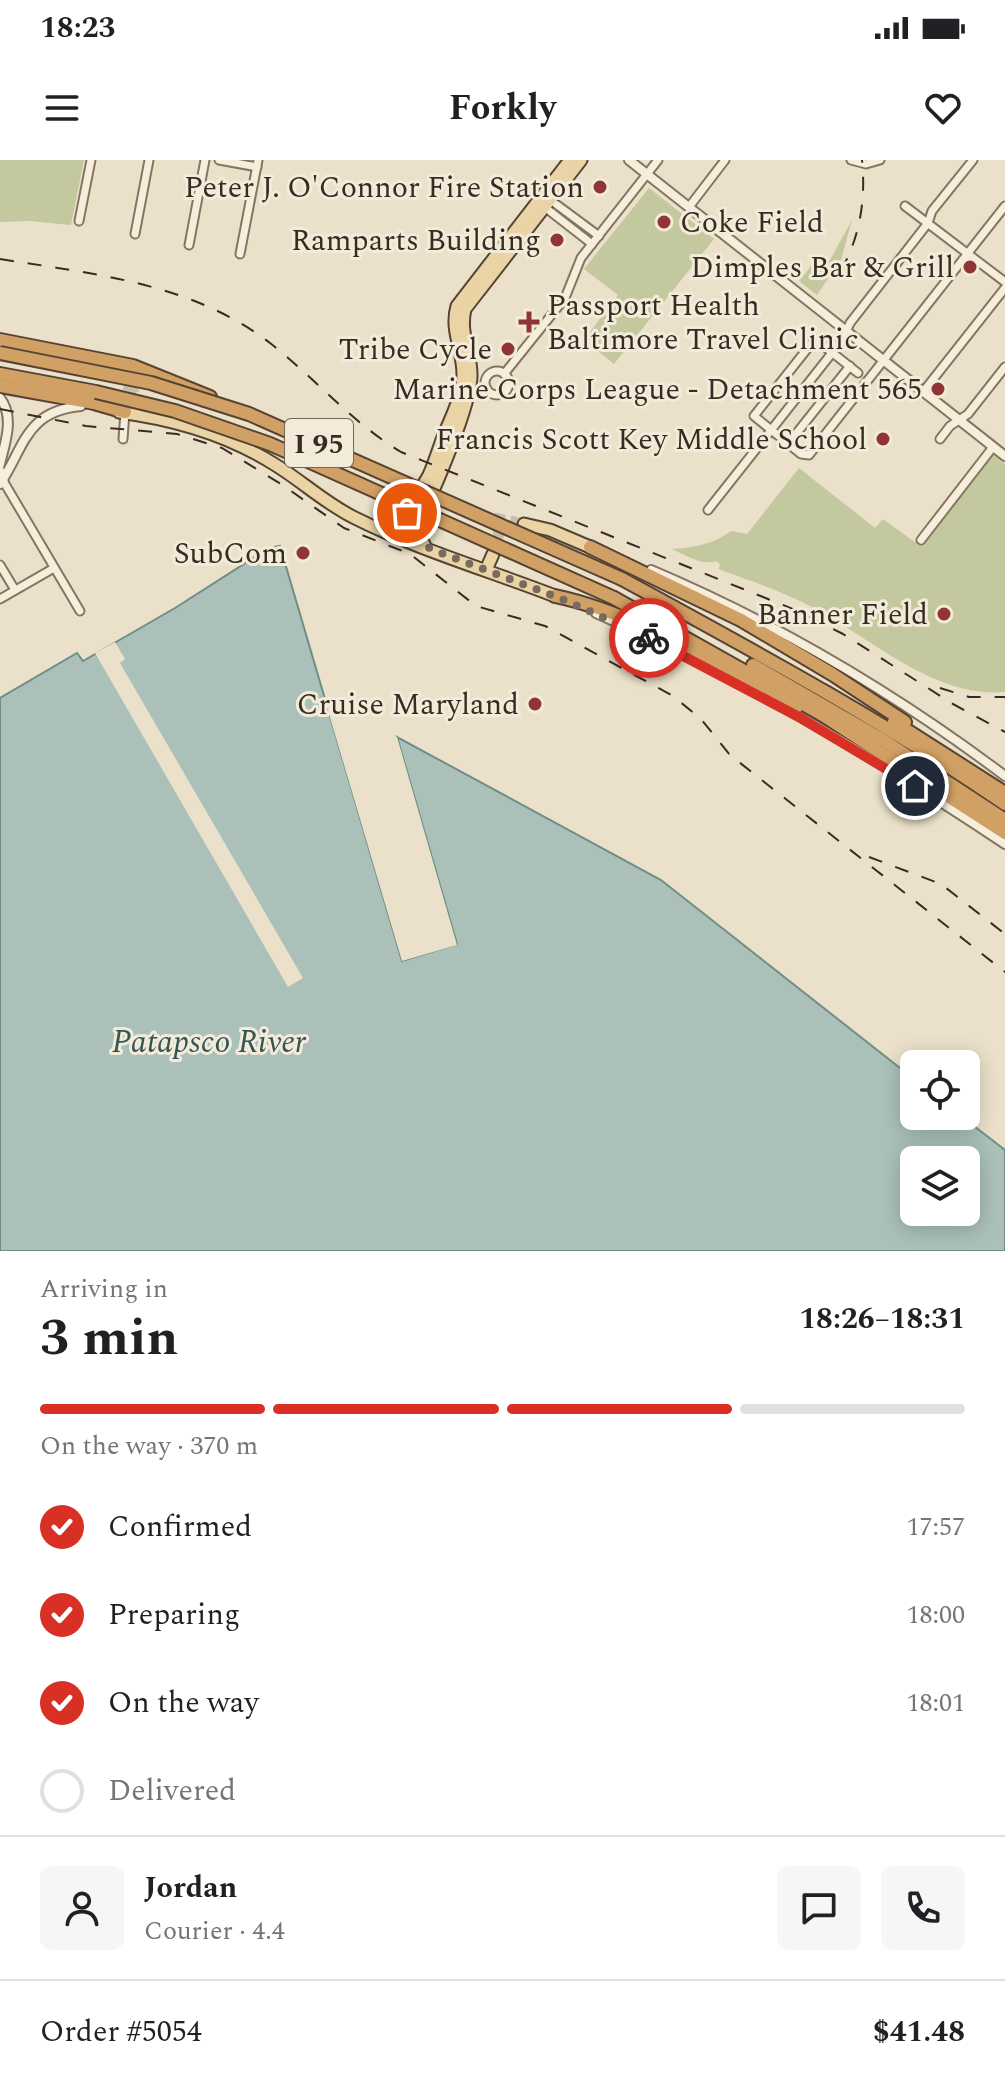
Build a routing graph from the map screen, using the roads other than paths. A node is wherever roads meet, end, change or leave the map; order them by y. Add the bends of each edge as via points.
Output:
1 (91, 160) edge
2 (149, 160) edge
3 (205, 160) edge
4 (219, 160) edge
5 (570, 160) edge
6 (581, 160) edge
7 (629, 160) edge
8 (658, 160) edge
9 (725, 160) edge
10 (851, 160) edge
11 (880, 160) edge
12 (973, 160) edge
13 (257, 164) edge
14 (647, 174) junction
15 (544, 201) junction
16 (905, 206) dead end
17 (1005, 206) edge
18 (689, 207) junction
19 (79, 221) dead end
20 (928, 223) junction
21 (135, 234) dead end
22 (599, 236) junction
23 (592, 244) junction
24 (189, 245) dead end
25 (968, 253) junction
26 (240, 254) dead end
27 (1005, 285) edge
28 (846, 331) junction
29 (0, 340) edge
30 (832, 352) junction
31 (0, 353) edge
32 (884, 360) junction
33 (850, 366) junction
34 (1005, 367) edge
35 (858, 373) dead end
36 (0, 374) edge
37 (504, 374) dead end
38 (0, 388) edge
39 (923, 392) junction
40 (210, 397) dead end
41 (0, 398) edge
42 (81, 406) junction
43 (124, 410) junction
44 (960, 421) junction
45 (771, 430) junction
46 (123, 439) dead end
47 (940, 439) dead end
48 (788, 444) junction
49 (993, 447) junction
50 (1005, 455) edge
51 (0, 467) edge
52 (2, 482) edge
53 (0, 491) edge
54 (12, 495) junction
55 (708, 510) dead end
56 (524, 524) tunnel mouth
57 (374, 526) junction
58 (408, 526) junction
59 (921, 540) dead end
60 (590, 547) junction
61 (431, 549) junction
62 (493, 554) tunnel mouth
63 (0, 565) edge
64 (54, 568) junction
65 (486, 570) junction
66 (622, 579) junction
67 (15, 590) junction
68 (555, 596) junction
69 (614, 598) junction
70 (0, 599) edge
71 (80, 611) dead end
72 (942, 752) junction
73 (1005, 776) edge
74 (924, 779) junction
75 (1005, 793) edge
76 (1005, 804) edge
77 (1005, 820) edge
78 (1005, 833) edge
79 (1005, 844) edge

1 - 19 street
2 - 21 street
3 - 24 street
4 - 13 street
5 - 15 main road
6 - 15 main road
7 - 14 street
8 - 14 street
9 - 18 street
10 - 11 street
12 - 20 street
13 - 26 street
14 - 18 street
14 - 22 street
15 - 22 street
15 - 23 street
15 - 58 main road via 465,309 462,325 471,374 467,398 425,507
16 - 20 street
17 - 25 street
18 - 28 street
20 - 25 street
20 - 28 street
22 - 23 street
23 - 37 street via 565,298
25 - 27 street
25 - 32 street
27 - 39 street
28 - 30 street
28 - 32 street
29 - 40 highway via 141,368
30 - 33 street
30 - 45 street
30 - 45 street via 815,339 754,416
31 - 66 highway, I 95, bridge via 132,379 239,410
32 - 39 street
32 - 48 street via 809,455
33 - 35 street
33 - 48 street
34 - 44 street
36 - 69 highway, I 95, bridge via 136,401 233,430
38 - 42 main road
38 - 43 highway
39 - 44 street
41 - 51 street via 8,425
42 - 43 main road
42 - 52 street via 57,411 35,424
43 - 46 street
43 - 57 main road via 245,448
44 - 47 street
44 - 49 street
45 - 48 street
45 - 55 street
49 - 50 street
49 - 59 street
51 - 52 street
52 - 54 street
53 - 54 street
54 - 64 street
56 - 60 main road
57 - 58 main road
57 - 61 main road
58 - 61 main road
60 - 72 highway via 773,639 872,699
60 - 73 street via 770,626 913,711
61 - 65 main road
62 - 65 main road
63 - 67 street
64 - 67 street
64 - 71 street
65 - 68 main road
66 - 72 highway, I 95 via 754,642
66 - 76 highway, I 95 via 833,695
67 - 70 street
68 - 74 highway via 585,602 660,635
68 - 79 street via 635,631 799,717
69 - 74 highway, I 95 via 758,676
69 - 77 highway, I 95 via 791,685
72 - 75 highway, I 95
74 - 78 highway, I 95

